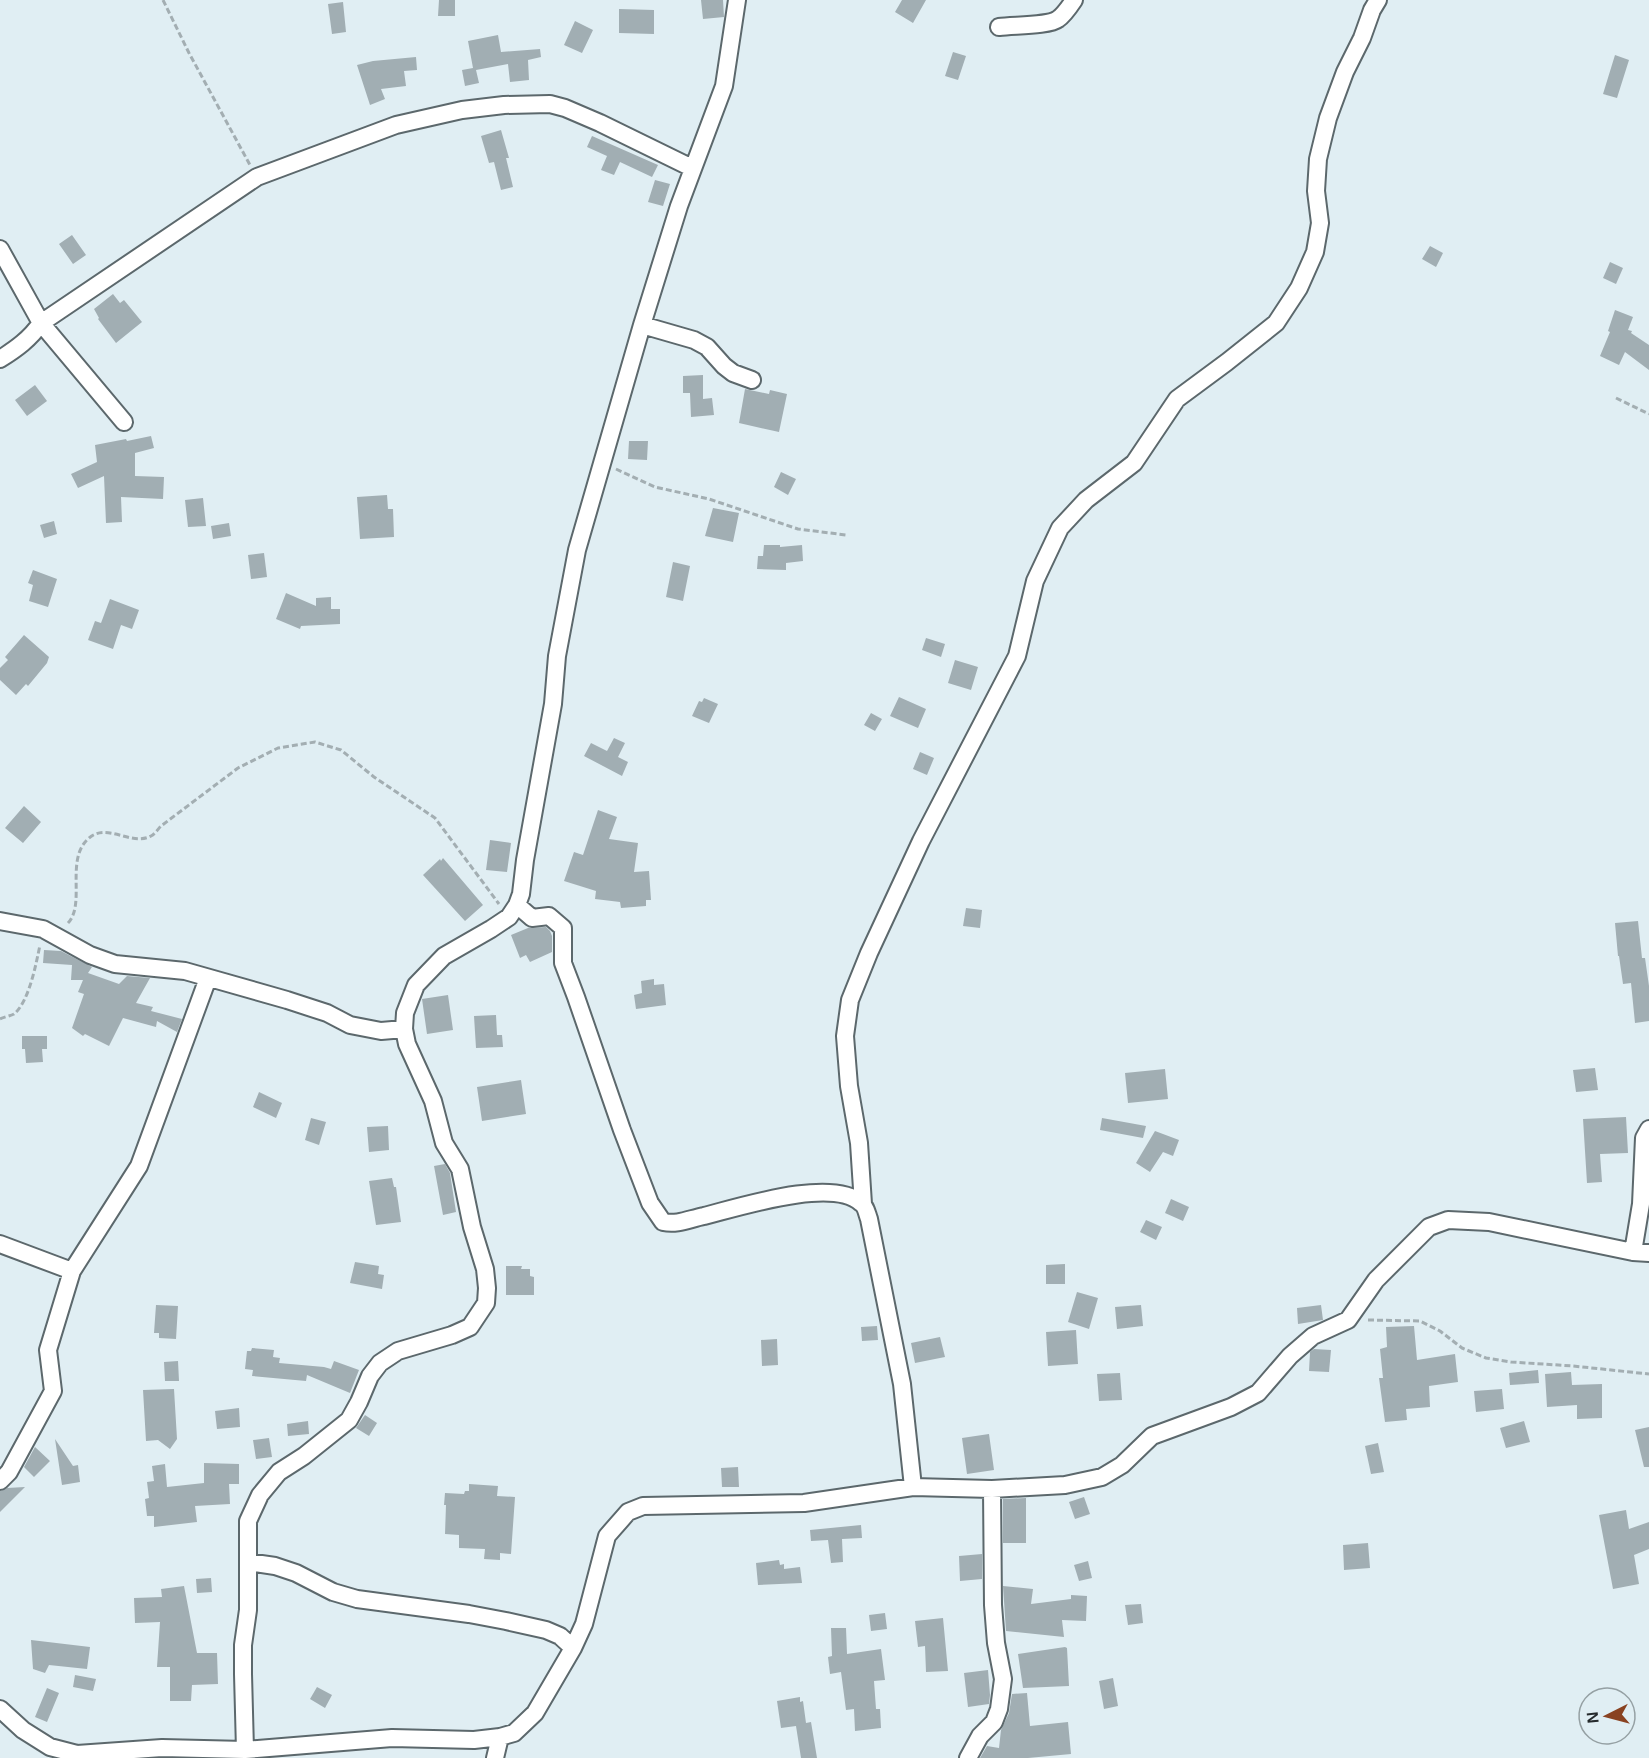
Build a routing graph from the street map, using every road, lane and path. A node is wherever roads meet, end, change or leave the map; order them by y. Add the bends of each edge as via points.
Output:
1 (163, 0) edge
2 (737, 0) edge
3 (1074, 0) edge
4 (1378, 0) edge
5 (999, 27) dead end
6 (692, 168) junction
7 (256, 177) junction
8 (0, 249) edge
9 (41, 323) junction
10 (642, 325) junction
11 (0, 359) edge
12 (752, 380) dead end
13 (1616, 398) dead end
14 (1649, 414) edge
15 (124, 422) dead end
16 (604, 463) junction
17 (846, 534) dead end
18 (513, 911) junction
19 (0, 921) edge
20 (47, 931) junction
21 (208, 978) junction
22 (0, 1019) edge
23 (404, 1029) junction
24 (1649, 1129) edge
25 (863, 1204) junction
26 (0, 1244) edge
27 (1641, 1252) edge
28 (72, 1271) junction
29 (1348, 1320) junction
30 (1649, 1374) edge
31 (0, 1481) edge
32 (913, 1487) junction
33 (992, 1489) junction
34 (248, 1562) junction
35 (573, 1648) junction
36 (0, 1709) edge
37 (500, 1737) junction
38 (245, 1750) junction
39 (290, 1752) edge
40 (495, 1758) edge
41 (968, 1758) edge

1 - 7 path
2 - 6 street via 724,86
3 - 5 street via 1058,20
4 - 25 street via 1328,118 1318,159 1320,223 1315,252 1299,288 1276,323 1177,399 1134,463 1086,500 1060,528 1035,581 1017,656 921,841 869,953 850,1000 845,1036
6 - 7 street via 566,108 534,104 462,110 396,124
6 - 10 street
7 - 9 street
8 - 9 street
9 - 11 street via 26,341
9 - 15 street
10 - 12 street via 694,340 733,373
10 - 16 street
13 - 14 path
16 - 17 path via 655,487 709,499 798,530
16 - 18 street via 577,550 521,894
18 - 20 path via 435,818 341,750 315,742 278,747 238,768 151,836 140,839 111,833 89,838 80,849 75,914 70,923
18 - 23 street via 492,929 444,956 416,985 405,1013
18 - 25 street via 532,918 549,916 563,928 563,963 650,1203 663,1222 674,1225 802,1193 847,1194
19 - 20 street
20 - 21 street via 115,964 185,971
20 - 22 path via 20,1008
21 - 23 street via 327,1013 350,1025 381,1031
21 - 28 street via 139,1166
23 - 34 street via 433,1101 444,1143 460,1169 485,1269 486,1303 470,1327 398,1351 380,1364 349,1420 279,1472 260,1495 248,1521
24 - 27 street via 1644,1138
25 - 32 street via 902,1384
26 - 28 street
27 - 29 street via 1489,1222 1448,1220 1429,1227 1376,1280
28 - 31 street via 48,1350 54,1391 9,1472
29 - 30 path via 1420,1321 1462,1348 1486,1358
29 - 33 street via 1313,1336 1258,1393 1152,1436 1122,1465 1102,1477 1065,1485
32 - 33 street
32 - 35 street via 804,1503 644,1506 628,1512 607,1536 584,1624
33 - 41 street via 993,1605 1003,1679 994,1722 980,1736
34 - 35 street via 296,1573 357,1599 469,1614 546,1630
34 - 38 street via 243,1645
35 - 37 street via 534,1713 514,1733
36 - 38 street via 50,1747 77,1754 162,1748
37 - 39 street via 392,1738
37 - 40 street
38 - 39 street

